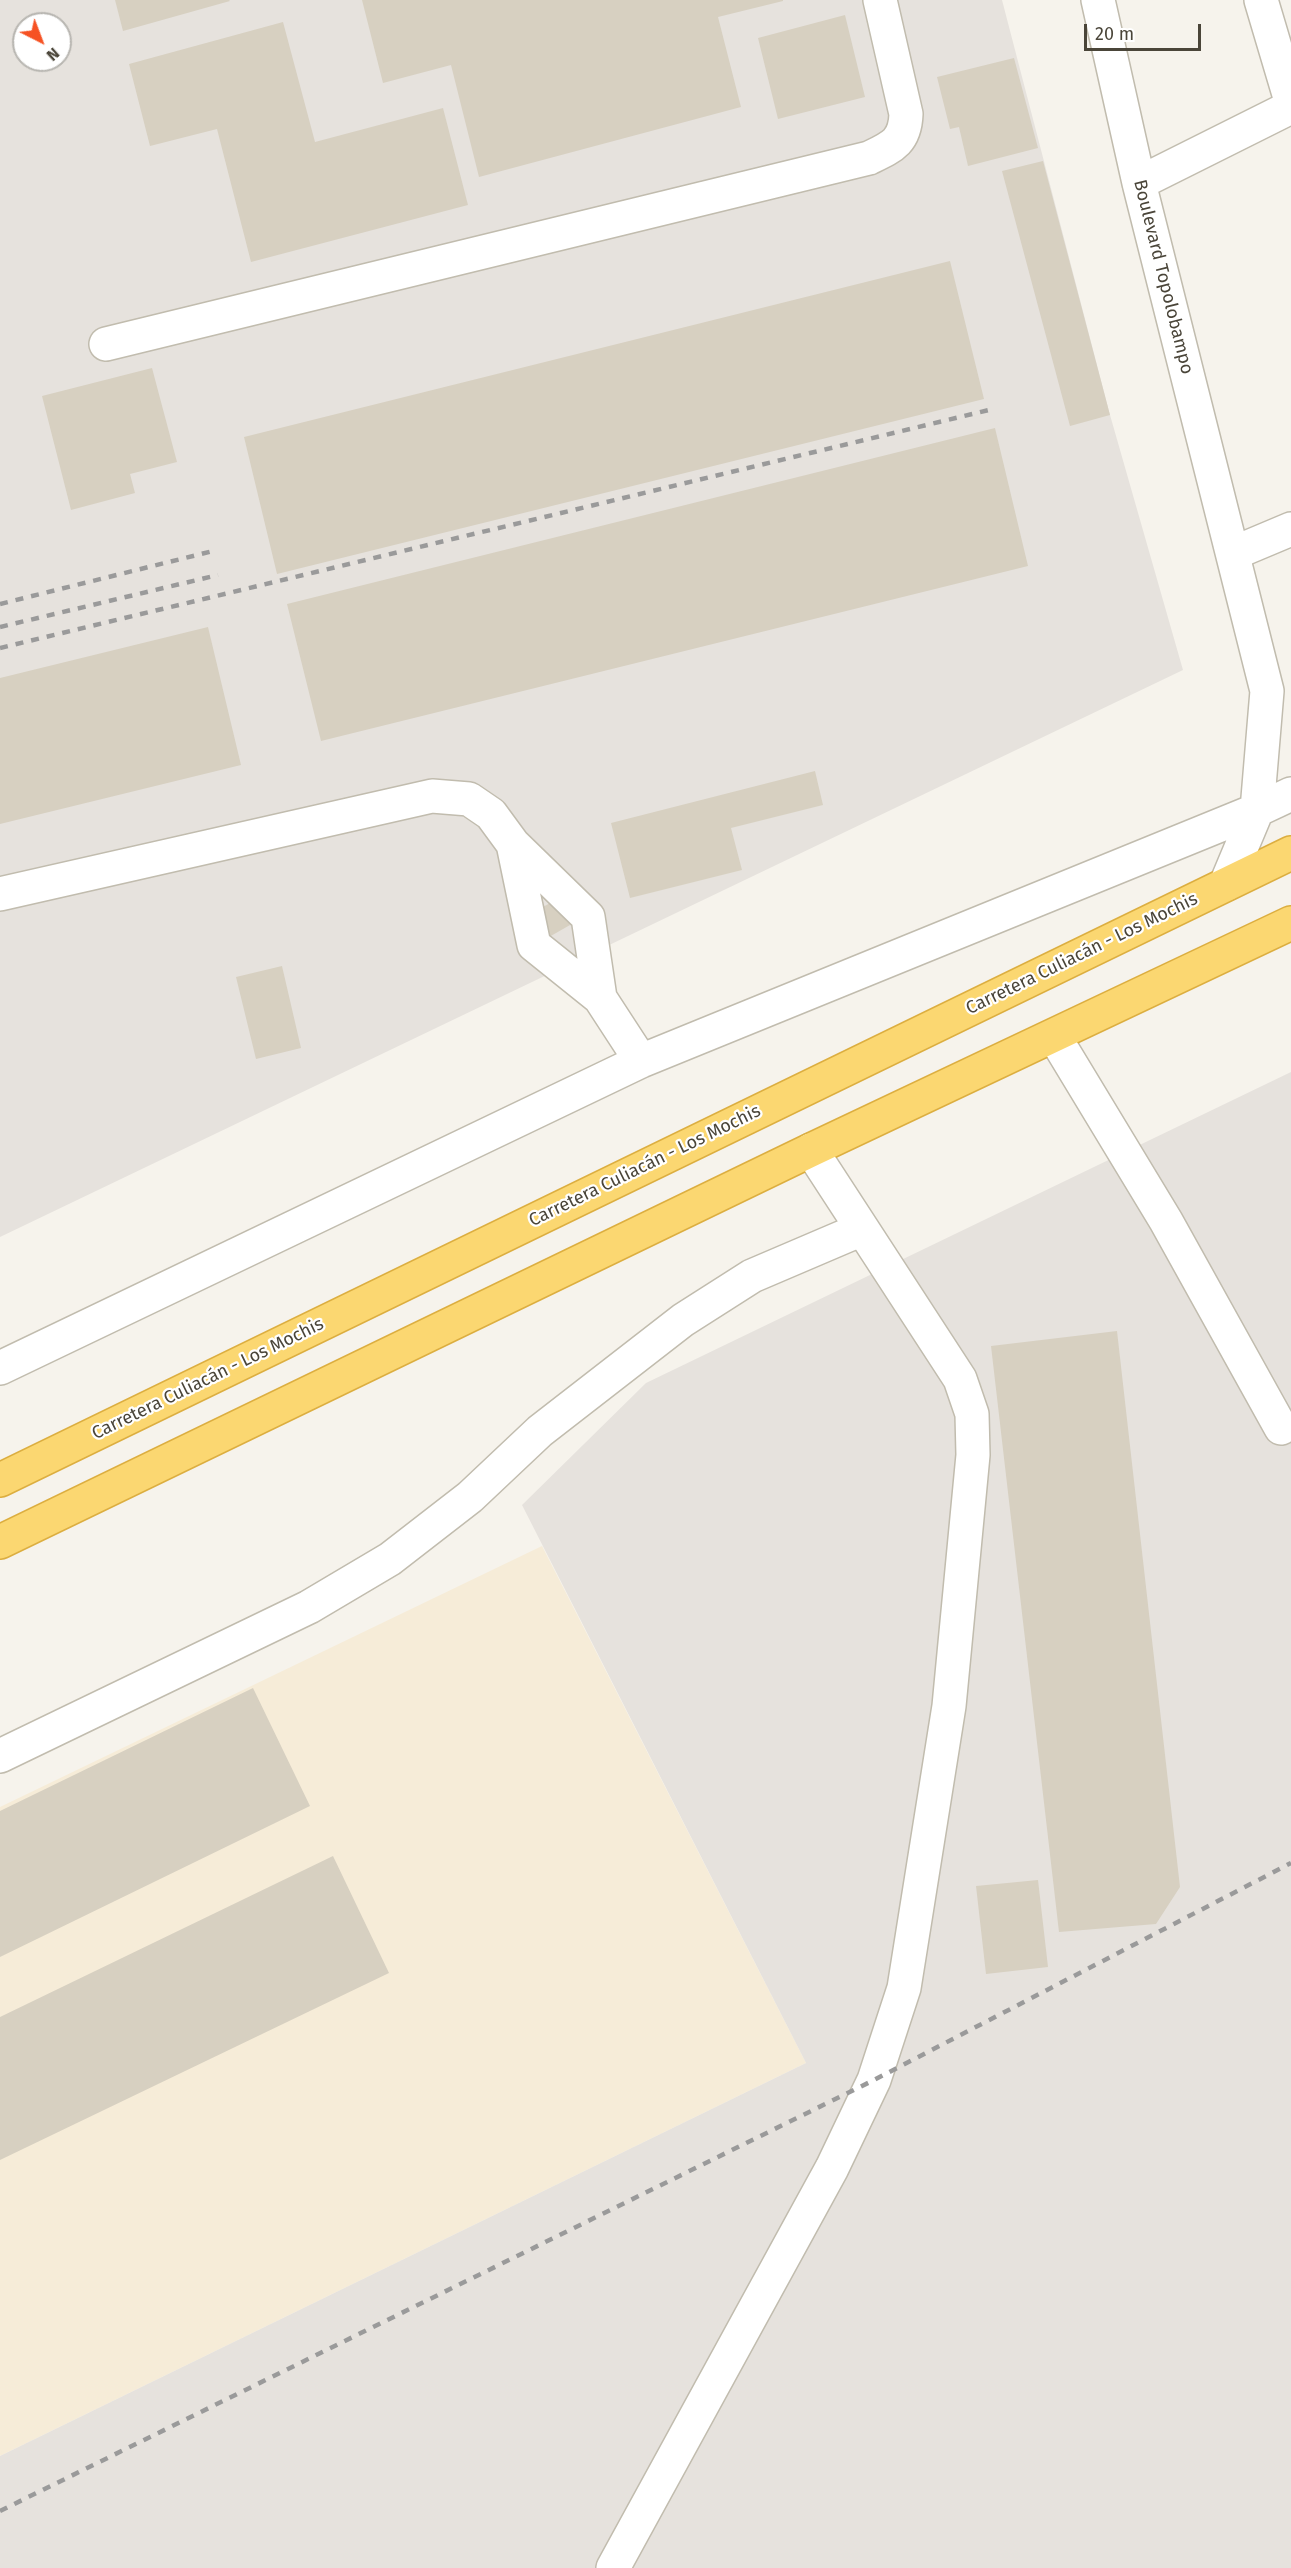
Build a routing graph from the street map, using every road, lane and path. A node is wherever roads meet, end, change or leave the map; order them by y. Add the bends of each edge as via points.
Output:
1 (880, 0) edge
2 (1098, 0) edge
3 (1261, 0) edge
4 (1291, 101) edge
5 (1291, 107) edge
6 (1139, 183) junction
7 (106, 344) dead end
8 (1291, 529) edge
9 (1234, 553) junction
10 (1291, 794) edge
11 (1257, 810) junction
12 (513, 844) junction
13 (1291, 853) edge
14 (1226, 884) junction
15 (0, 894) edge
16 (1291, 923) edge
17 (600, 998) junction
18 (1054, 1036) junction
19 (641, 1061) junction
20 (811, 1150) junction
21 (862, 1229) junction
22 (0, 1368) edge
23 (1281, 1428) dead end
24 (0, 1480) edge
25 (0, 1542) edge
26 (0, 1756) edge
27 (613, 2568) edge

1 - 7 street via 906,114 900,140 869,158
2 - 6 street, Boulevard Topolobampo
3 - 4 street
5 - 6 street
6 - 9 street, Boulevard Topolobampo
8 - 9 street
9 - 11 street, Boulevard Topolobampo via 1267,691
10 - 11 street
11 - 14 street, Boulevard Topolobampo
11 - 19 street
12 - 15 street via 491,814 469,799 432,796
12 - 17 street via 588,917
12 - 17 street via 534,945
13 - 14 highway, Carretera Culiacán - Los Mochis
14 - 24 highway, Carretera Culiacán - Los Mochis
16 - 18 highway
17 - 19 street
18 - 20 highway
18 - 23 street via 1166,1221
19 - 22 street
20 - 21 street
20 - 25 highway
21 - 26 street via 752,1276 683,1320 540,1431 470,1497 390,1559 309,1607
21 - 27 street via 960,1379 972,1414 973,1455 949,1706 904,1988 874,2080 832,2168

